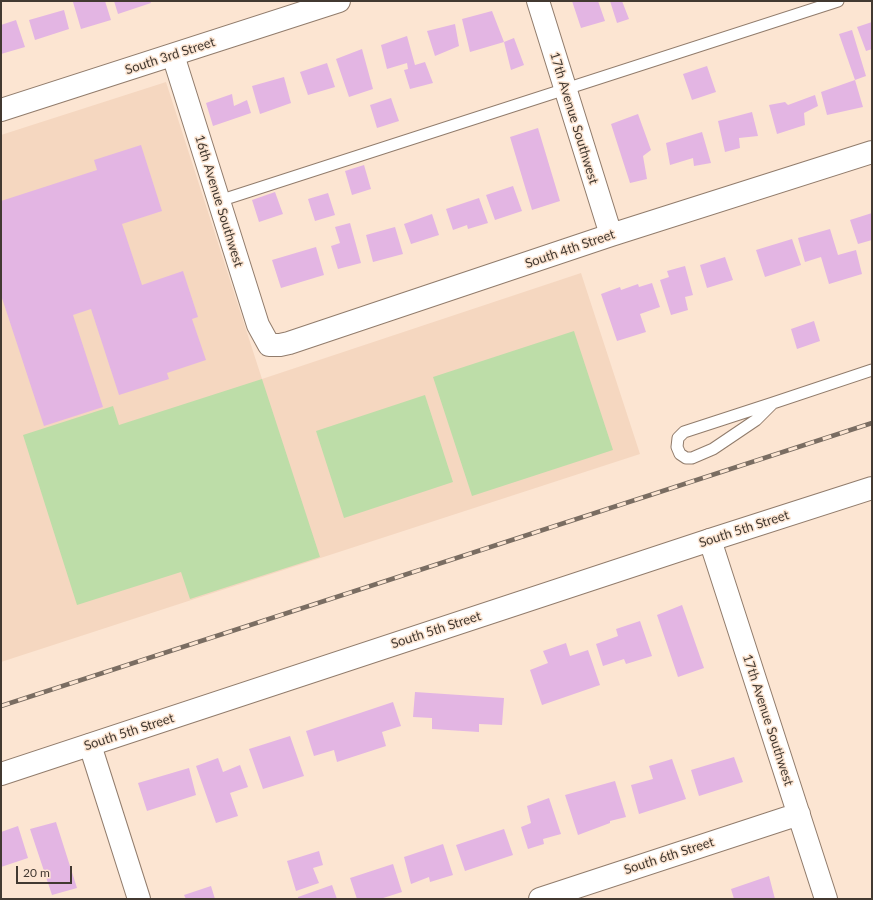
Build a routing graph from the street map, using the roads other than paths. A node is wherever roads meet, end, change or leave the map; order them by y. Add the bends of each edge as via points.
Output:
1 (339, 1) edge
2 (538, 1) edge
3 (838, 1) edge
4 (173, 55) junction
5 (566, 90) junction
6 (1, 110) edge
7 (872, 152) edge
8 (219, 201) junction
9 (611, 235) junction
10 (269, 345) joint
11 (872, 370) edge
12 (773, 403) junction
13 (872, 488) edge
14 (710, 540) junction
15 (90, 745) junction
16 (1, 774) edge
17 (799, 814) junction
18 (139, 899) edge
19 (540, 899) edge
20 (826, 899) edge

1 - 4 street, South 3rd Street
2 - 5 street, 17th Avenue Southwest
3 - 5 lane
4 - 6 street, South 3rd Street
4 - 8 street, 16th Avenue Southwest
5 - 8 lane
5 - 9 street, 17th Avenue Southwest
7 - 9 street, South 4th Street
8 - 10 street, 16th Avenue Southwest via 258,325
9 - 10 street, South 4th Street via 289,343
11 - 12 lane
12 - 12 lane via 756,420 713,448 692,458 680,454 677,447 678,438 684,432
13 - 14 street, South 5th Street
14 - 15 street, South 5th Street
14 - 17 street, 17th Avenue Southwest
15 - 16 street, South 5th Street
15 - 18 street
17 - 19 street, South 6th Street
17 - 20 street, 17th Avenue Southwest

